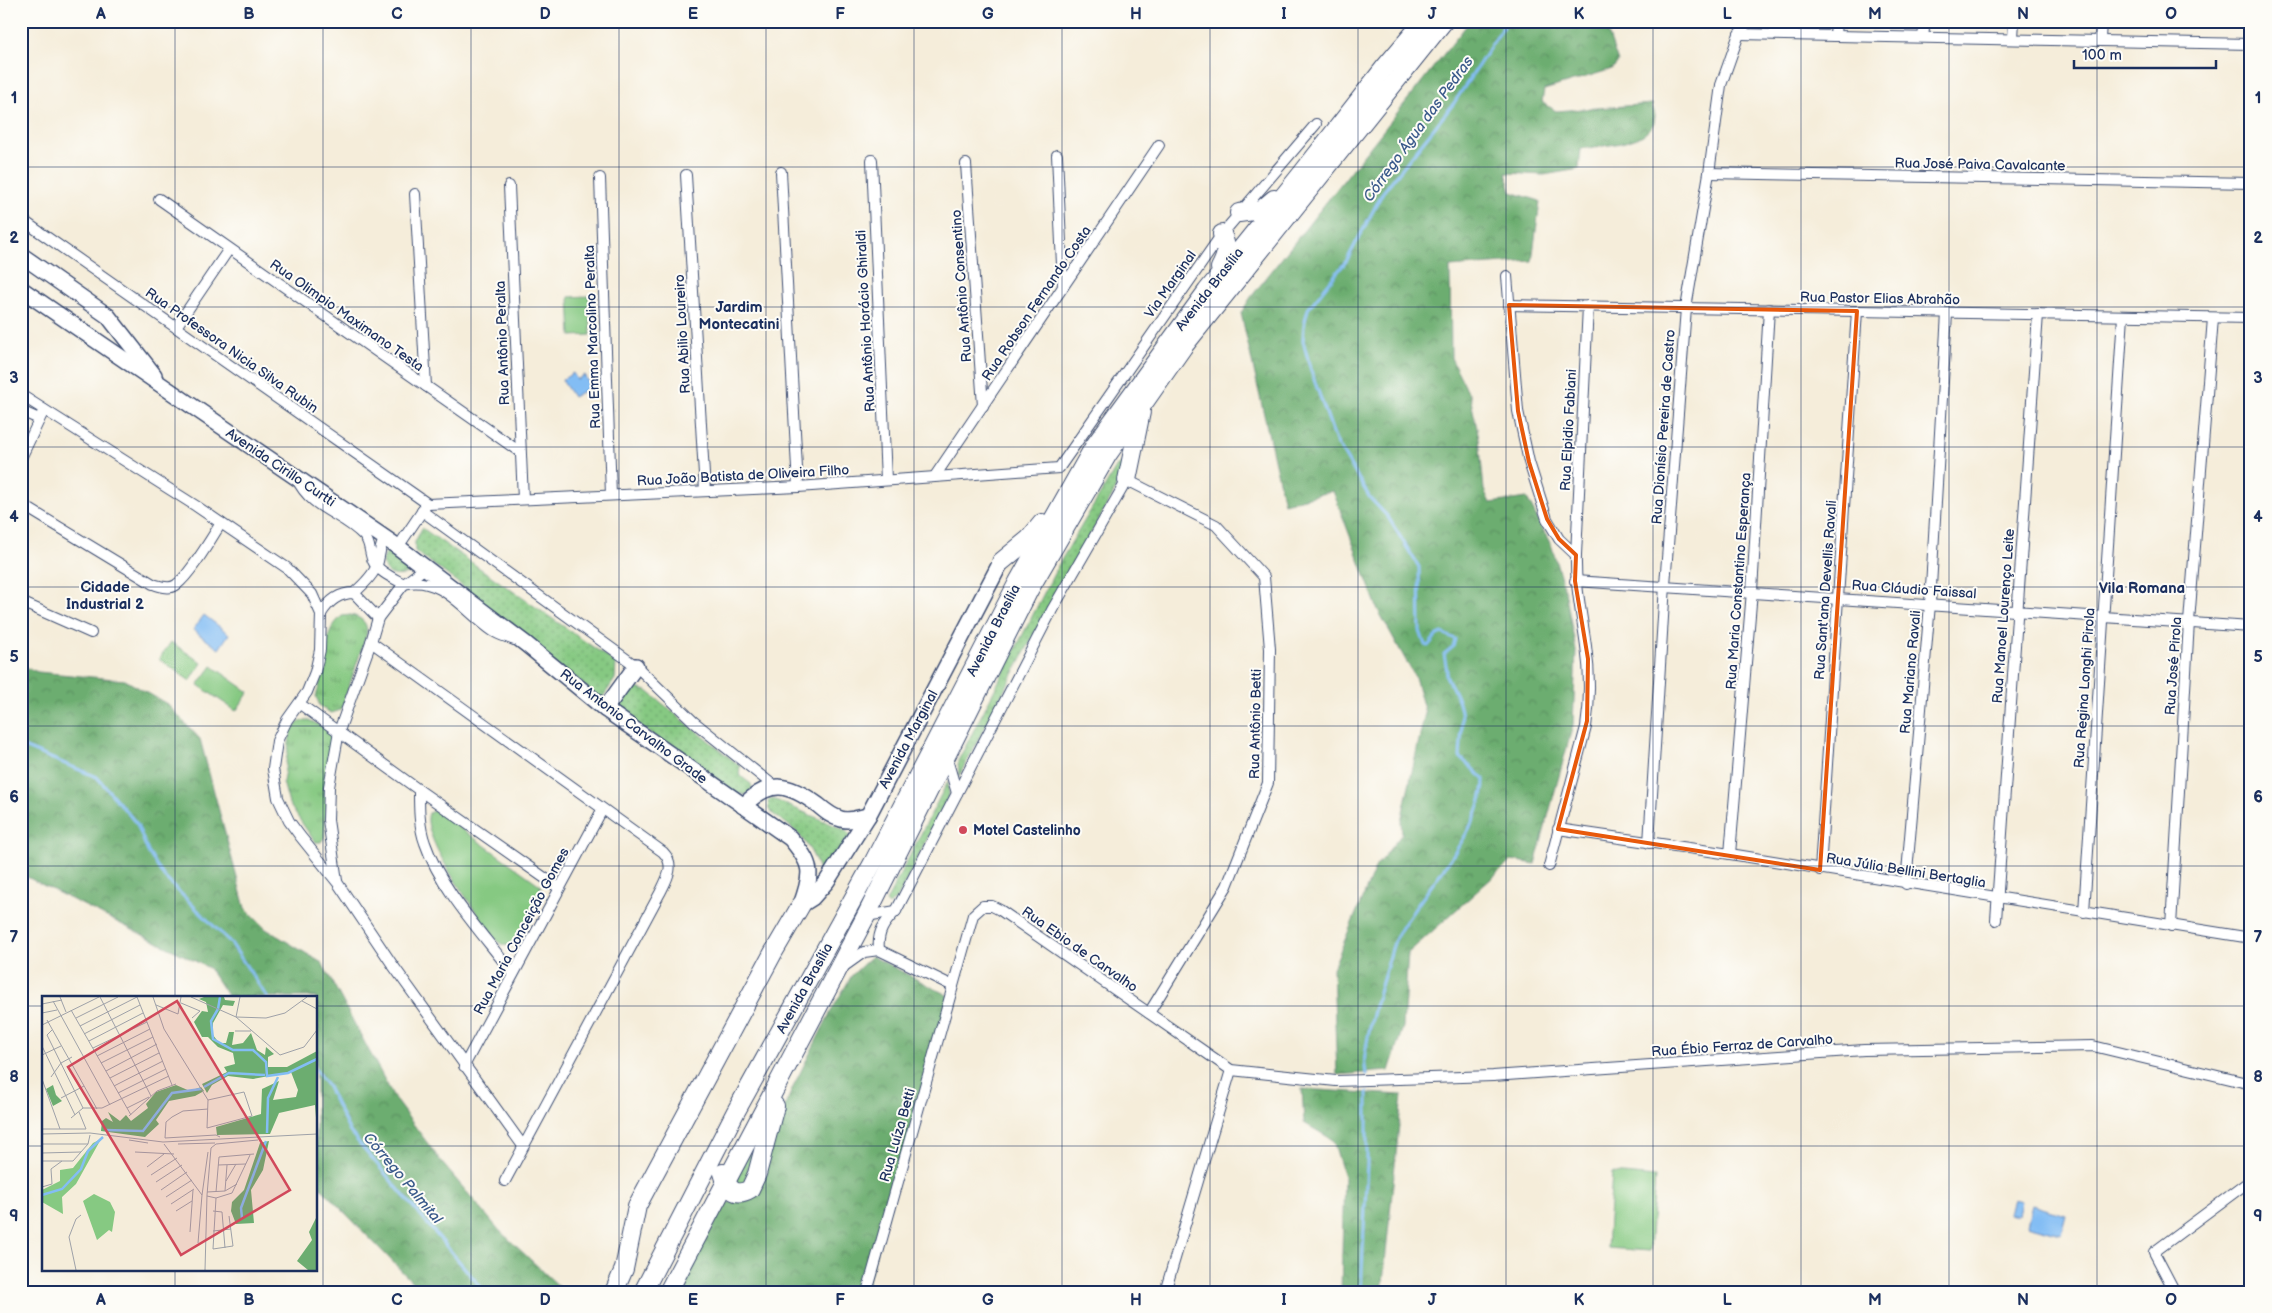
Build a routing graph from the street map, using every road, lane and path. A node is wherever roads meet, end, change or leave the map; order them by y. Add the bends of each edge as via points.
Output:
1 (1424, 21) edge
2 (1444, 21) edge
3 (1748, 21) edge
4 (1836, 21) edge
5 (1925, 21) edge
6 (2014, 21) edge
7 (2101, 21) edge
8 (1739, 34) junction
9 (1835, 36) junction
10 (1923, 38) junction
11 (2013, 38) junction
12 (2100, 40) junction
13 (2251, 44) edge
14 (1316, 124) dead end
15 (1160, 145) dead end
16 (1057, 155) dead end
17 (872, 160) dead end
18 (966, 164) dead end
19 (781, 172) dead end
20 (1304, 172) junction
21 (1709, 173) junction
22 (686, 175) dead end
23 (600, 178) dead end
24 (2251, 183) edge
25 (509, 186) dead end
26 (415, 194) dead end
27 (159, 199) dead end
28 (1239, 212) junction
29 (21, 218) edge
30 (1222, 234) junction
31 (229, 249) junction
32 (21, 255) edge
33 (1507, 276) dead end
34 (1063, 287) junction
35 (21, 289) edge
36 (1208, 291) junction
37 (1509, 305) junction
38 (1588, 306) junction
39 (1686, 308) junction
40 (1769, 309) junction
41 (1858, 311) junction
42 (1947, 313) junction
43 (2038, 314) junction
44 (2123, 316) junction
45 (2213, 318) junction
46 (2251, 318) edge
47 (176, 327) junction
48 (426, 386) junction
49 (164, 388) junction
50 (21, 395) edge
51 (1144, 402) junction
52 (983, 406) junction
53 (21, 411) edge
54 (42, 415) junction
55 (520, 452) junction
56 (21, 458) edge
57 (1059, 468) joint
58 (295, 476) junction
59 (935, 476) junction
60 (886, 480) junction
61 (1127, 480) junction
62 (798, 487) junction
63 (705, 491) junction
64 (611, 496) junction
65 (1064, 498) junction
66 (523, 499) junction
67 (21, 504) edge
68 (425, 507) junction
69 (221, 523) junction
70 (391, 543) junction
71 (1576, 555) junction
72 (1001, 562) joint
73 (377, 566) junction
74 (425, 568) junction
75 (1575, 581) junction
76 (404, 584) junction
77 (1665, 585) junction
78 (1752, 592) junction
79 (354, 593) junction
80 (1839, 598) junction
81 (21, 602) edge
82 (1930, 604) junction
83 (2016, 610) junction
84 (321, 614) junction
85 (2103, 616) junction
86 (378, 618) junction
87 (2189, 622) junction
88 (2251, 627) edge
89 (91, 633) dead end
90 (371, 642) junction
91 (526, 644) junction
92 (636, 666) junction
93 (300, 704) junction
94 (605, 709) junction
95 (339, 731) junction
96 (946, 754) junction
97 (774, 786) junction
98 (418, 790) junction
99 (956, 793) junction
100 (743, 806) junction
101 (602, 810) junction
102 (868, 816) junction
103 (1558, 829) junction
104 (331, 843) junction
105 (1649, 843) junction
106 (310, 850) junction
107 (1730, 854) junction
108 (1549, 866) dead end
109 (1820, 870) junction
110 (337, 882) junction
111 (1906, 884) junction
112 (559, 888) junction
113 (1998, 898) junction
114 (801, 906) junction
115 (896, 911) junction
116 (2084, 912) junction
117 (866, 916) junction
118 (1996, 920) dead end
119 (2171, 926) junction
120 (2251, 938) edge
121 (879, 950) junction
122 (836, 972) junction
123 (512, 974) junction
124 (953, 986) junction
125 (1149, 1013) junction
126 (799, 1045) junction
127 (464, 1066) junction
128 (1231, 1070) junction
129 (2251, 1084) edge
130 (735, 1113) junction
131 (522, 1146) junction
132 (2251, 1180) edge
133 (505, 1181) dead end
134 (726, 1184) junction
135 (2172, 1291) edge
136 (614, 1292) edge
137 (643, 1292) edge
138 (668, 1292) edge
139 (867, 1292) edge
140 (1165, 1292) edge

1 - 20 highway, Avenida Brasília via 1384,66
2 - 51 highway, Avenida Brasília via 1182,347
3 - 8 street, Rua Dionísio Pereira de Castro
4 - 9 street
5 - 10 street
6 - 11 street
7 - 12 street
8 - 9 street
8 - 21 street, Rua Dionísio Pereira de Castro via 1722,85
9 - 10 street
10 - 11 street
11 - 12 street
12 - 13 street
14 - 28 street, Via Marginal
15 - 34 street, Rua Robson Fernando Costa
16 - 34 street
17 - 60 street, Rua Antônio Horácio Ghiraldi
18 - 52 street, Rua Antônio Consentino
19 - 62 street
20 - 28 highway via 1261,210
20 - 36 highway, Avenida Brasília
21 - 24 street, Rua José Paiva Cavalcante
21 - 39 street, Rua Dionísio Pereira de Castro
22 - 63 street, Rua Abilio Loureiro
23 - 64 street, Rua Emma Marcolino Peralta
25 - 55 street, Rua Antônio Peralta
26 - 48 street
27 - 31 street, Rua Olimpio Maximano Testa
28 - 30 street, Via Marginal
29 - 47 street, Rua Professora Nicia Silva Rubin
30 - 36 highway via 1227,247 1226,257
30 - 57 street, Via Marginal
31 - 47 street
31 - 48 street, Rua Olimpio Maximano Testa
32 - 49 main road, Avenida Cirillo Curtti via 108,316
33 - 37 street
34 - 52 street, Rua Robson Fernando Costa
35 - 49 main road, Avenida Cirillo Curtti
36 - 65 highway, Avenida Brasília via 1095,445
37 - 38 street, Rua Pastor Elias Abrahão
37 - 71 street via 1518,411 1529,462 1547,519 1559,539
38 - 39 street, Rua Pastor Elias Abrahão
38 - 71 street, Rua Elpidio Fabiani
39 - 40 street, Rua Pastor Elias Abrahão
39 - 77 street, Rua Dionísio Pereira de Castro
40 - 41 street, Rua Pastor Elias Abrahão
40 - 78 street, Rua Maria Constantino Esperança
41 - 42 street, Rua Pastor Elias Abrahão
41 - 80 street, Rua Sant'ana Devellis Ravali
42 - 43 street, Rua Pastor Elias Abrahão
42 - 82 street, Rua Mariano Ravali
43 - 44 street, Rua Pastor Elias Abrahão
43 - 83 street, Rua Manoel Lourenço Leite
44 - 45 street, Rua Pastor Elias Abrahão
44 - 85 street, Rua Regina Longhi Pirola
45 - 46 street, Rua Pastor Elias Abrahão
45 - 87 street, Rua José Pirola
47 - 68 street, Rua Professora Nicia Silva Rubin
48 - 55 street, Rua Olimpio Maximano Testa
49 - 58 main road, Avenida Cirillo Curtti
50 - 54 street
51 - 61 highway
51 - 96 highway, Avenida Brasília via 1108,454 1034,581
52 - 59 street, Rua Robson Fernando Costa
53 - 54 street
54 - 56 street
54 - 69 street
55 - 66 street, Rua Antônio Peralta
57 - 59 street, Rua João Batista de Oliveira Filho
58 - 70 main road, Avenida Cirillo Curtti
58 - 73 street via 307,496 364,536 372,561
59 - 60 street, Rua João Batista de Oliveira Filho
60 - 62 street, Rua João Batista de Oliveira Filho
61 - 99 street via 1052,610
61 - 125 street, Rua Antônio Betti via 1216,525 1264,577 1270,649 1268,783 1227,886
62 - 63 street, Rua João Batista de Oliveira Filho
63 - 64 street, Rua João Batista de Oliveira Filho
64 - 66 street, Rua João Batista de Oliveira Filho
65 - 72 highway via 1029,539
65 - 130 highway, Avenida Brasília via 874,861
66 - 68 street, Rua João Batista de Oliveira Filho
67 - 69 street via 153,584 165,587 175,586 185,576
68 - 70 street
68 - 92 street, Rua Professora Nicia Silva Rubin
69 - 84 street via 296,576 312,594
70 - 73 street via 380,549
70 - 74 main road, Rua Antonio Carvalho Grade
71 - 75 street, Rua Elpidio Fabiani
72 - 102 main road, Avenida Marginal
73 - 76 street
73 - 79 street
74 - 76 street
74 - 91 main road, Rua Antonio Carvalho Grade
75 - 77 street, Rua Cláudio Faissal
75 - 103 street, Rua Elpidio Fabiani via 1588,659 1588,704 1584,736
76 - 86 street
76 - 91 street via 418,581 434,585 494,632
77 - 78 street, Rua Cláudio Faissal
77 - 105 street, Rua Dionísio Pereira de Castro
78 - 80 street, Rua Cláudio Faissal
78 - 107 street, Rua Maria Constantino Esperança
79 - 84 street via 332,600
79 - 86 street
80 - 82 street, Rua Cláudio Faissal
80 - 109 street, Rua Sant'ana Devellis Ravali
81 - 89 street
82 - 83 street, Rua Cláudio Faissal
82 - 111 street, Rua Mariano Ravali
83 - 85 street, Rua Cláudio Faissal
83 - 113 street, Rua Manoel Lourenço Leite
84 - 93 street via 318,662
85 - 87 street, Rua Cláudio Faissal
85 - 116 street, Rua Regina Longhi Pirola
86 - 90 street
87 - 88 street, Rua Cláudio Faissal
87 - 119 street, Rua José Pirola
90 - 95 street
90 - 101 street
91 - 94 main road, Rua Antonio Carvalho Grade
92 - 94 main road
92 - 97 street, Rua Professora Nicia Silva Rubin via 694,722
93 - 95 street
93 - 106 street via 282,730 273,769 283,808
94 - 100 main road, Rua Antonio Carvalho Grade
95 - 98 street
95 - 104 street via 329,787
96 - 99 street
96 - 117 highway, Avenida Brasília
97 - 100 main road via 754,794
97 - 102 main road via 804,795 842,820
98 - 112 street
98 - 123 street via 420,824 432,862
99 - 115 street
100 - 114 main road, Rua Antonio Carvalho Grade via 790,838 805,855 810,870 809,883
101 - 112 street, Rua Maria Conceição Gomes
101 - 131 street via 663,852 670,870
102 - 114 main road, Avenida Marginal via 827,881
103 - 105 street, Rua Júlia Bellini Bertaglia
103 - 108 street, Rua Elpidio Fabiani
104 - 106 street
104 - 110 street
105 - 107 street, Rua Júlia Bellini Bertaglia
106 - 110 street
107 - 109 street, Rua Júlia Bellini Bertaglia
109 - 111 street, Rua Júlia Bellini Bertaglia
110 - 127 street
111 - 113 street, Rua Júlia Bellini Bertaglia
112 - 123 street, Rua Maria Conceição Gomes
113 - 116 street, Rua Júlia Bellini Bertaglia
113 - 118 street, Rua Manoel Lourenço Leite
114 - 136 highway via 637,1206 622,1274
115 - 117 street
115 - 121 street via 881,928
116 - 119 street, Rua Júlia Bellini Bertaglia
117 - 122 highway, Avenida Brasília
119 - 120 street, Rua Júlia Bellini Bertaglia
121 - 122 street via 860,954
121 - 124 street
122 - 126 highway, Avenida Brasília
123 - 127 street, Rua Maria Conceição Gomes
124 - 125 street, Rua Ebio de Carvalho via 974,915 983,906 992,906
124 - 139 street, Rua Luíza Betti
125 - 128 street, Rua Ebio de Carvalho
126 - 134 highway, Avenida Brasília
126 - 134 highway via 776,1104 754,1183 750,1189 740,1193 732,1191
127 - 131 street
128 - 129 street, Rua Ébio Ferraz de Carvalho via 1346,1080 1493,1076 1864,1050 2093,1046
128 - 140 street
130 - 134 highway via 722,1173
130 - 137 highway, Avenida Brasília
131 - 133 street
132 - 135 street via 2154,1252
134 - 138 highway, Avenida Brasília

